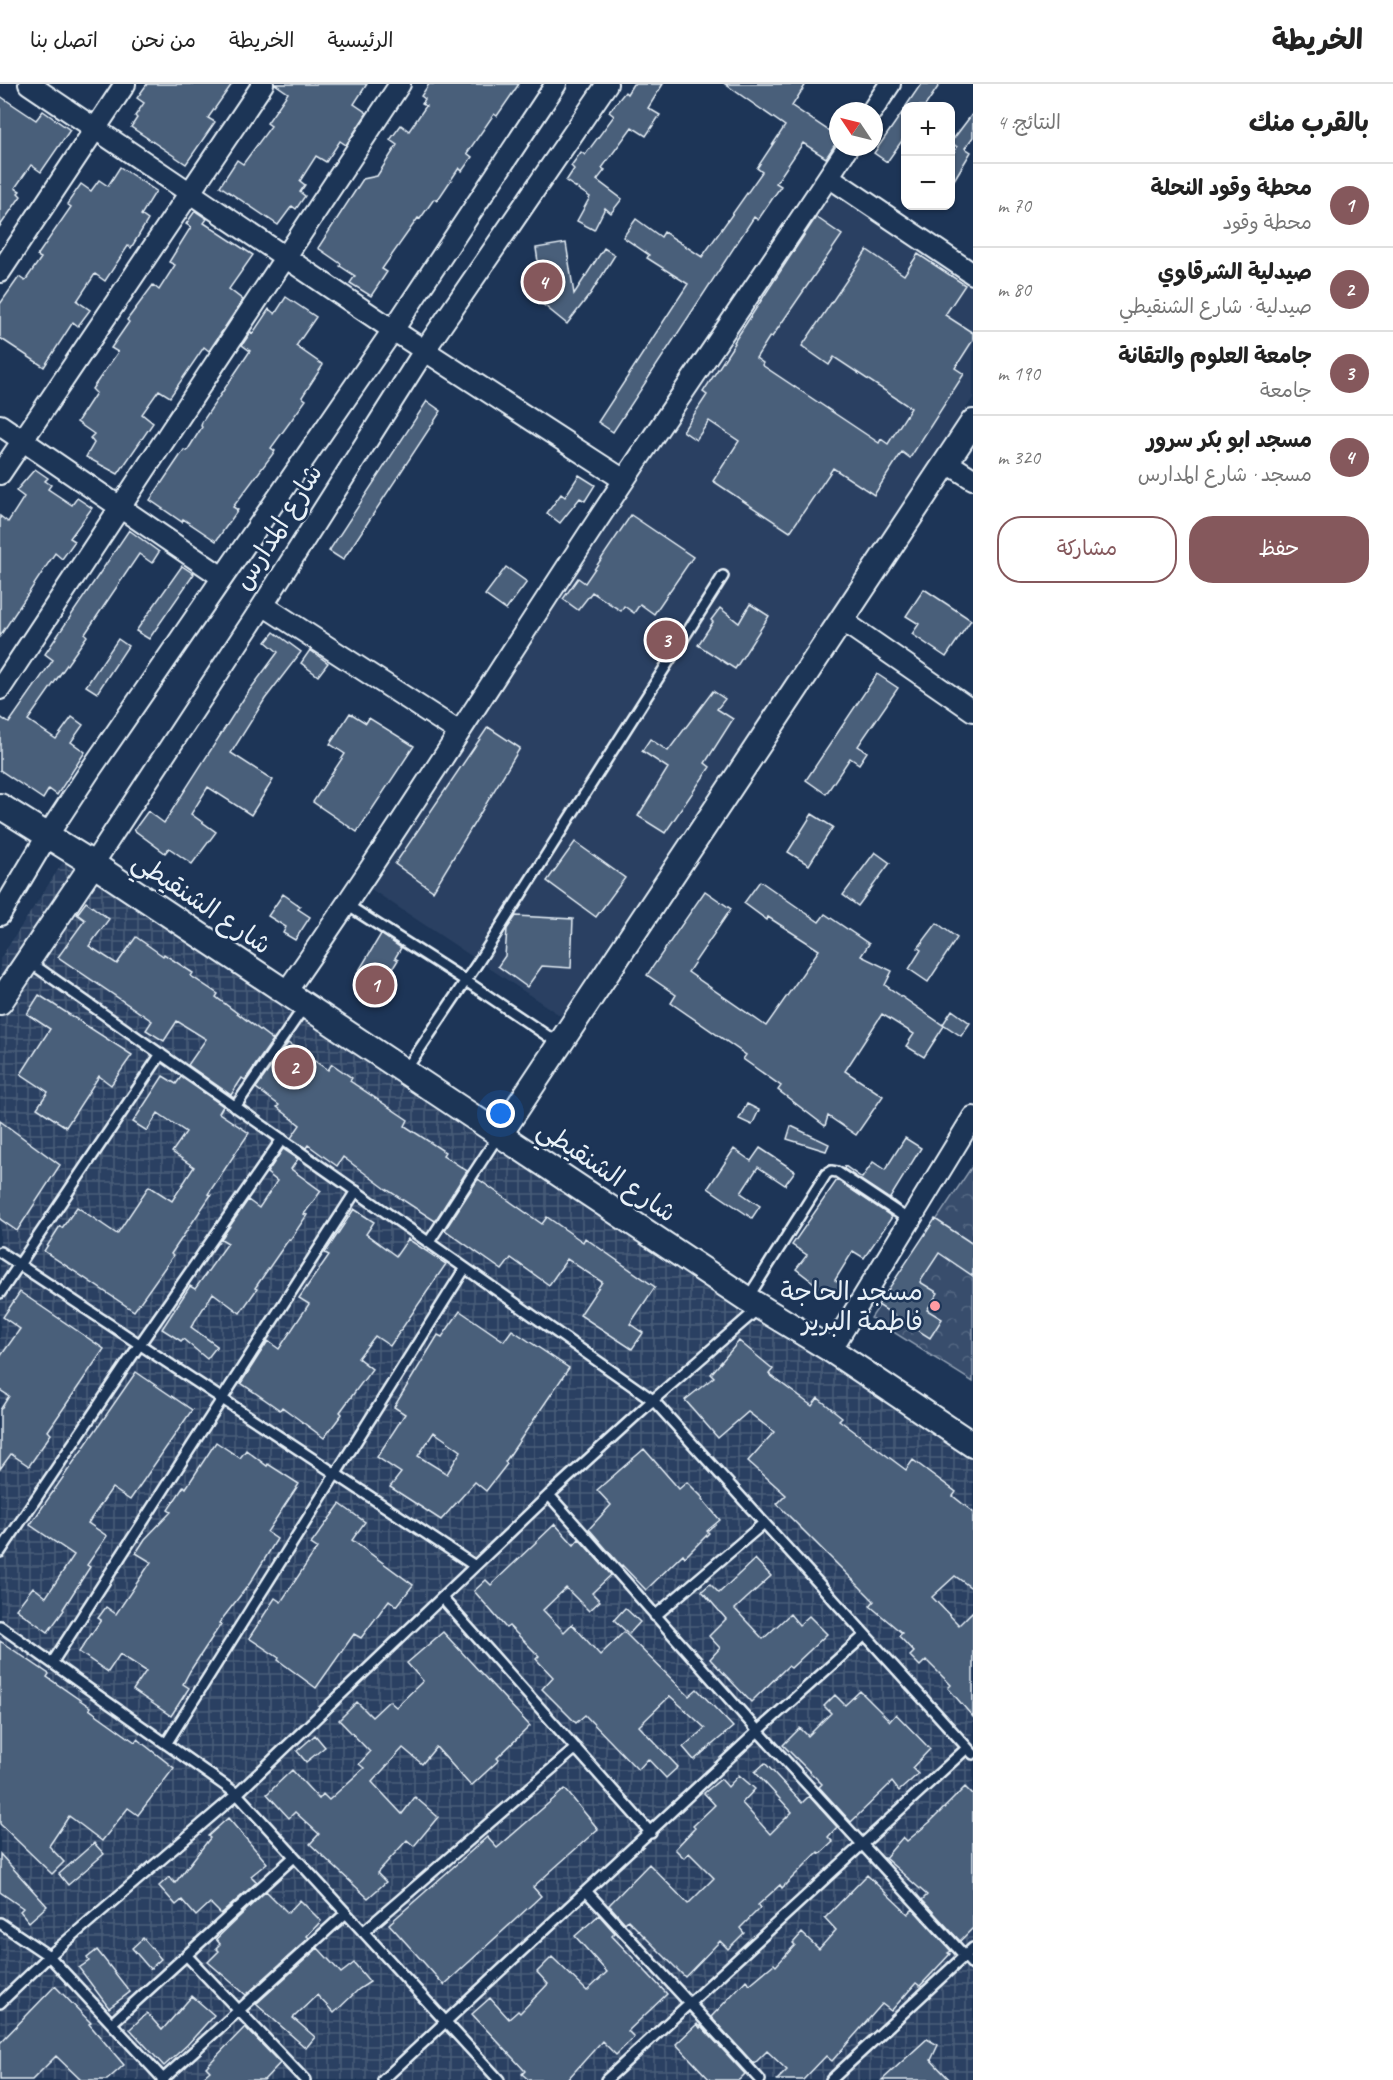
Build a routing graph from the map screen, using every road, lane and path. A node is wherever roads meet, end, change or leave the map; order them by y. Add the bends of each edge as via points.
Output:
1 (29, 84) edge
2 (125, 84) edge
3 (263, 84) edge
4 (400, 84) edge
5 (556, 84) edge
6 (607, 84) edge
7 (890, 84) edge
8 (878, 102) edge
9 (96, 129) junction
10 (842, 156) edge
11 (829, 177) junction
12 (191, 193) junction
13 (285, 256) junction
14 (0, 272) edge
15 (973, 273) edge
16 (393, 330) junction
17 (424, 351) junction
18 (973, 422) edge
19 (0, 426) edge
20 (22, 440) junction
21 (946, 462) junction
22 (0, 474) edge
23 (973, 479) edge
24 (624, 480) junction
25 (120, 507) junction
26 (723, 576) dead end
27 (222, 577) junction
28 (263, 605) junction
29 (843, 621) junction
30 (0, 689) edge
31 (973, 711) edge
32 (459, 732) junction
33 (0, 806) edge
34 (47, 836) junction
35 (93, 864) junction
36 (347, 905) junction
37 (0, 915) edge
38 (28, 961) junction
39 (466, 981) junction
40 (296, 999) junction
41 (0, 1002) edge
42 (558, 1043) junction
43 (160, 1054) junction
44 (405, 1071) junction
45 (235, 1107) junction
46 (973, 1117) edge
47 (500, 1134) junction
48 (282, 1139) junction
49 (356, 1191) junction
50 (909, 1220) junction
51 (429, 1242) junction
52 (0, 1252) edge
53 (19, 1265) junction
54 (465, 1268) junction
55 (0, 1293) edge
56 (754, 1303) junction
57 (140, 1344) junction
58 (831, 1350) junction
59 (222, 1398) junction
60 (653, 1400) junction
61 (973, 1445) edge
62 (337, 1474) junction
63 (549, 1496) junction
64 (764, 1523) junction
65 (0, 1552) edge
66 (475, 1566) junction
67 (442, 1598) junction
68 (655, 1616) junction
69 (0, 1626) edge
70 (865, 1635) junction
71 (52, 1664) junction
72 (758, 1731) junction
73 (166, 1744) junction
74 (576, 1748) junction
75 (970, 1751) edge
76 (237, 1794) junction
77 (651, 1833) junction
78 (860, 1844) junction
79 (294, 1857) junction
80 (587, 1892) junction
81 (346, 1913) junction
82 (0, 1923) edge
83 (363, 1932) junction
84 (973, 1948) edge
85 (49, 1956) junction
86 (187, 1956) junction
87 (965, 1956) junction
88 (973, 1965) edge
89 (0, 2003) edge
90 (690, 2003) junction
91 (239, 2012) junction
92 (446, 2022) junction
93 (112, 2023) junction
94 (294, 2077) edge
95 (163, 2080) edge
96 (305, 2080) edge
97 (383, 2080) edge
98 (499, 2080) edge
99 (606, 2080) edge
100 (760, 2080) edge
101 (831, 2080) edge

1 - 9 street
2 - 9 street
3 - 12 street
4 - 13 street
5 - 16 street, شارع المدارس
6 - 17 street, شارع المدارس
7 - 8 street
9 - 12 street
9 - 14 street
10 - 11 street
11 - 15 street
11 - 24 street
12 - 13 street
12 - 20 street
13 - 16 street
13 - 25 street
16 - 17 street
16 - 27 street, شارع المدارس
17 - 24 street
17 - 28 street, شارع المدارس
18 - 21 street
19 - 20 street
20 - 22 street
20 - 25 street
21 - 23 street
21 - 29 street
24 - 32 street
25 - 27 street
25 - 30 street
26 - 39 lane
27 - 34 street, شارع المدارس
28 - 32 street
28 - 35 street, شارع المدارس
29 - 31 street
29 - 42 street
32 - 36 street
33 - 34 street, شارع الشنقيطي
34 - 35 street, شارع الشنقيطي
34 - 37 street, شارع المدارس
35 - 38 street, شارع المدارس
35 - 40 street, شارع الشنقيطي
36 - 39 lane
36 - 40 street
38 - 41 street, شارع المدارس
38 - 43 lane
39 - 42 lane
39 - 44 lane
40 - 44 street, شارع الشنقيطي
40 - 45 lane
42 - 47 street
43 - 45 lane
43 - 53 lane
44 - 47 street, شارع الشنقيطي
45 - 48 lane
46 - 50 street
47 - 51 lane
47 - 56 street, شارع الشنقيطي
48 - 49 lane
48 - 57 lane
49 - 51 lane
49 - 59 lane
50 - 56 lane via 831,1171
50 - 58 street
51 - 54 lane
52 - 53 lane
53 - 55 lane
53 - 57 lane
54 - 60 lane
54 - 62 lane
56 - 58 street, شارع الشنقيطي
56 - 60 lane
57 - 59 lane
57 - 65 lane
58 - 61 street, شارع الشنقيطي
59 - 62 lane
59 - 71 lane
60 - 63 lane
60 - 64 lane
62 - 66 lane
62 - 73 lane
63 - 66 lane
63 - 68 lane
64 - 68 lane
64 - 70 lane
66 - 67 lane
67 - 74 lane
67 - 76 lane
68 - 72 lane
69 - 71 lane
70 - 72 lane
70 - 75 lane
71 - 73 lane
72 - 77 lane
72 - 78 lane
73 - 76 lane
74 - 77 lane
74 - 83 lane
75 - 78 lane
76 - 79 lane
76 - 85 lane
77 - 80 lane
78 - 87 lane
78 - 90 lane
79 - 81 lane
79 - 86 lane
80 - 90 lane
80 - 92 lane
81 - 83 lane
81 - 91 lane
82 - 85 lane
83 - 92 lane
84 - 87 lane
85 - 89 lane
85 - 93 lane
86 - 91 lane
86 - 93 lane
87 - 88 lane
87 - 101 lane
90 - 99 lane
90 - 100 lane
91 - 94 lane
91 - 95 lane
92 - 97 lane
92 - 98 lane
93 - 95 lane
94 - 96 lane

